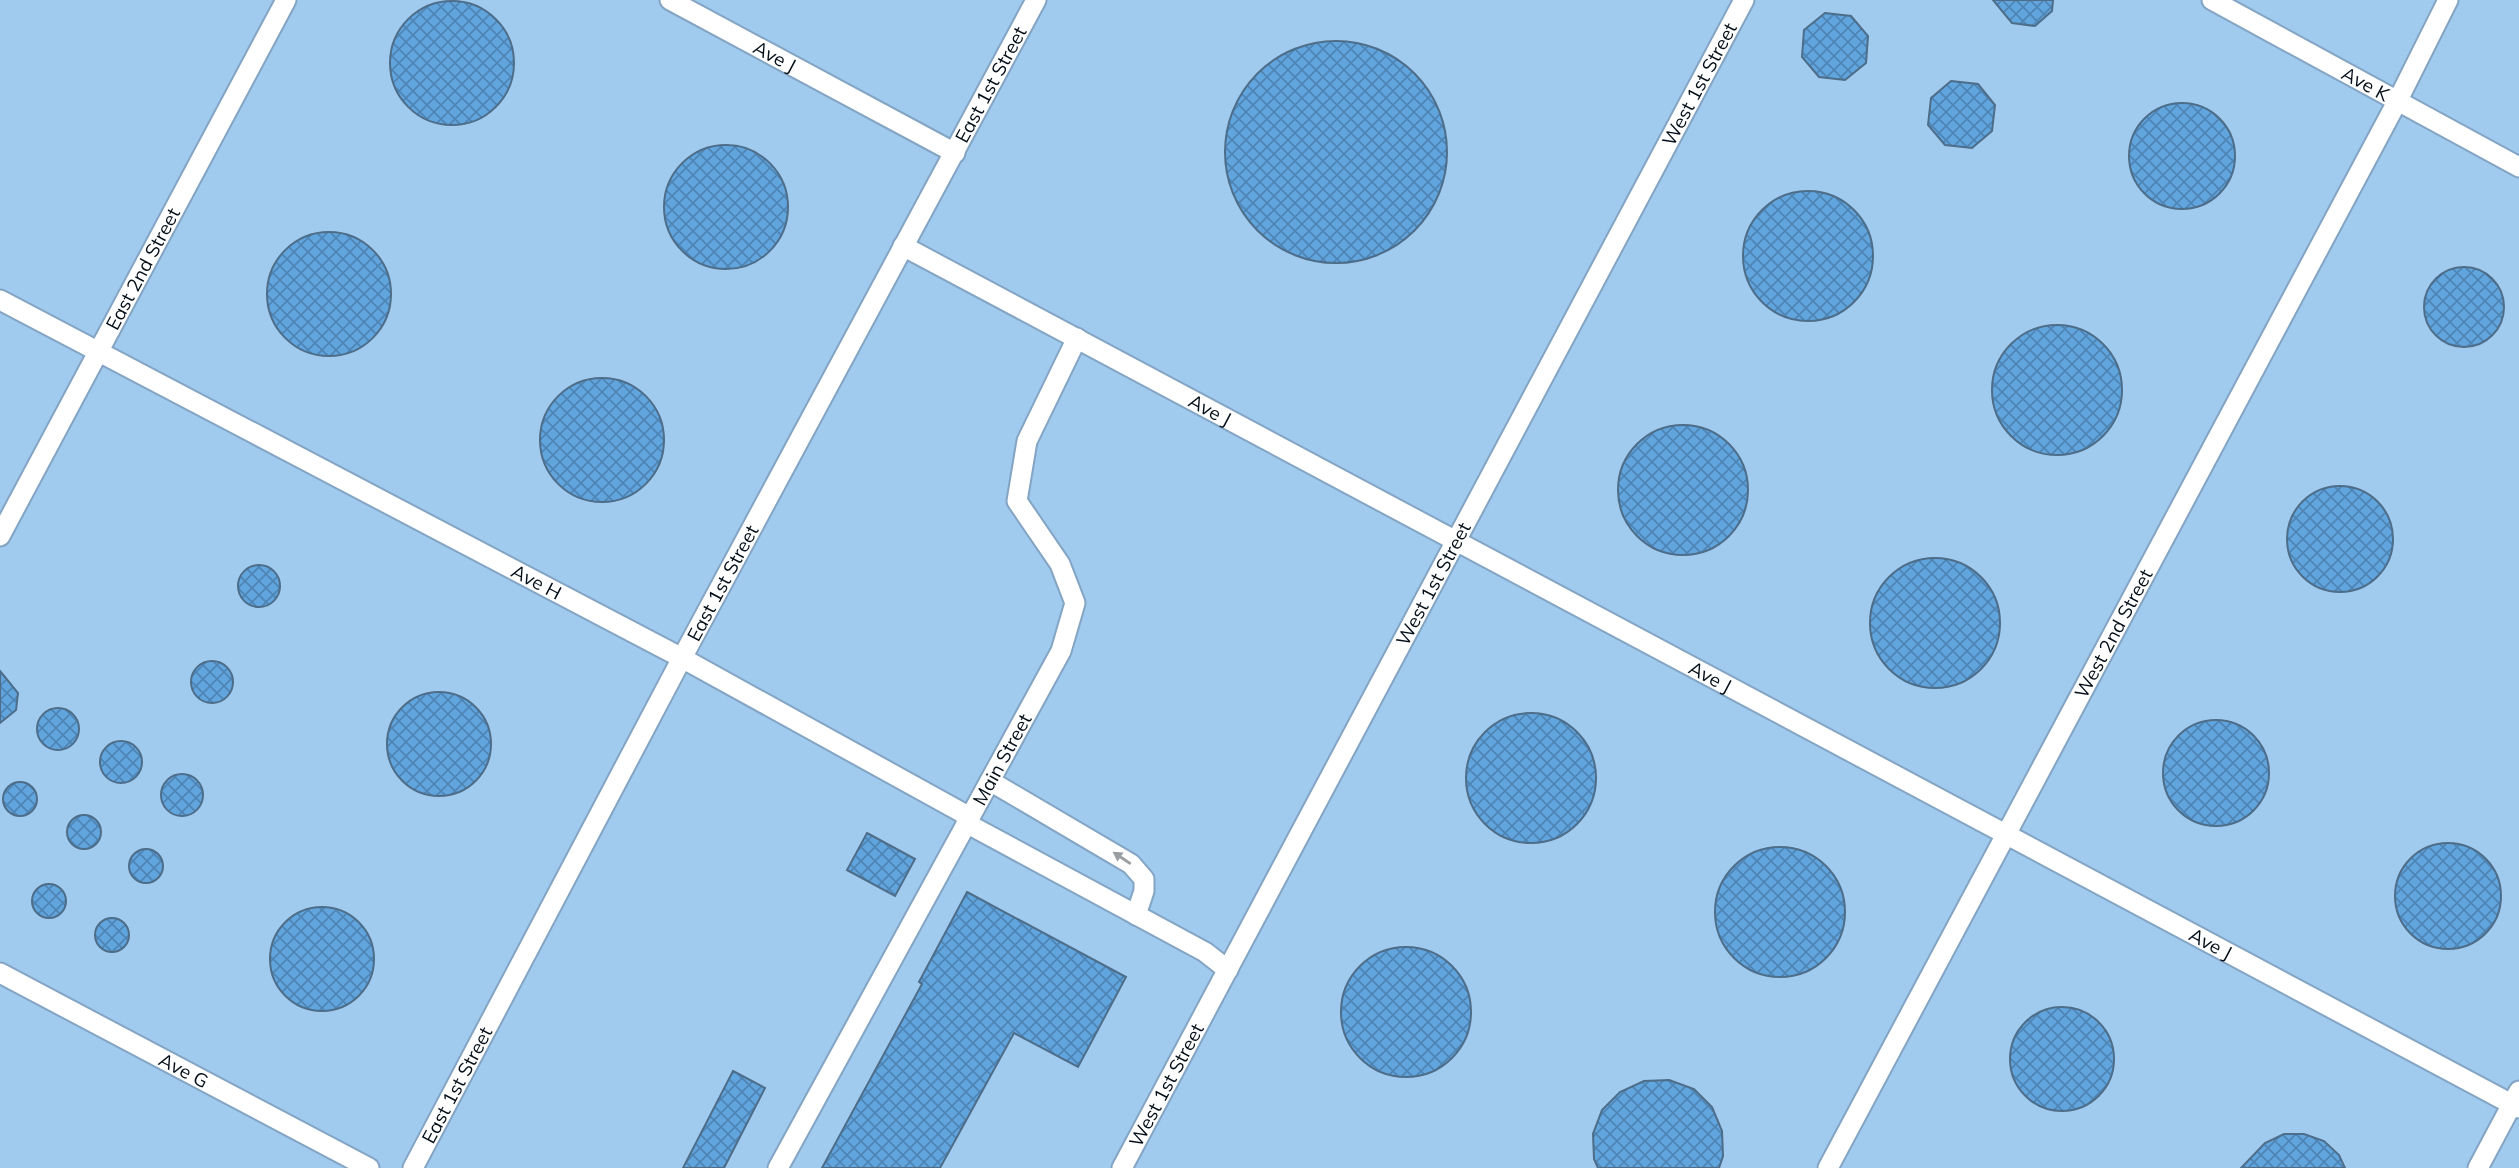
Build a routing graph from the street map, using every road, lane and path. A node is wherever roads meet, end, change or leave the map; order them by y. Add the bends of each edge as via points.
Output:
1 (286, 0) edge
2 (670, 0) edge
3 (1036, 0) edge
4 (1744, 0) edge
5 (2212, 0) edge
6 (2448, 0) edge
7 (2398, 100) junction
8 (955, 153) junction
9 (2519, 167) edge
10 (903, 246) junction
11 (0, 300) edge
12 (1077, 338) junction
13 (100, 352) junction
14 (0, 536) edge
15 (1457, 542) junction
16 (682, 658) junction
17 (990, 781) junction
18 (968, 820) junction
19 (2007, 835) junction
20 (1136, 915) junction
21 (1228, 970) junction
22 (0, 973) edge
23 (2517, 1101) edge
24 (369, 1168) edge
25 (413, 1168) edge
26 (778, 1168) edge
27 (1122, 1168) edge
28 (1828, 1168) edge
29 (2478, 1168) edge

1 - 13 street, East 2nd Street
2 - 8 street, Ave J
3 - 8 street, East 1st Street
4 - 15 street, West 1st Street
5 - 7 street, Ave K
6 - 7 street, West 2nd Street
7 - 9 street, Ave K
7 - 19 street, West 2nd Street
8 - 10 street, East 1st Street
10 - 12 street, Ave J
10 - 16 street, East 1st Street
11 - 13 street, Ave H
12 - 15 street, Ave J
12 - 17 street, Main Street via 1027,442 1017,501 1060,564 1075,603 1062,651
13 - 14 street, East 2nd Street
13 - 16 street, Ave H
15 - 19 street, Ave J
15 - 21 street, West 1st Street
16 - 18 street, Ave H
16 - 25 street, East 1st Street
17 - 18 street, Main Street
20 -> 17 street via 1144,879 1131,864
18 - 20 street, Ave H
18 - 26 street, Main Street
19 - 23 street, Ave J
19 - 28 street, West 2nd Street
20 - 21 street, Ave H via 1205,952
21 - 27 street, West 1st Street
22 - 24 street, Ave G
23 - 29 street

